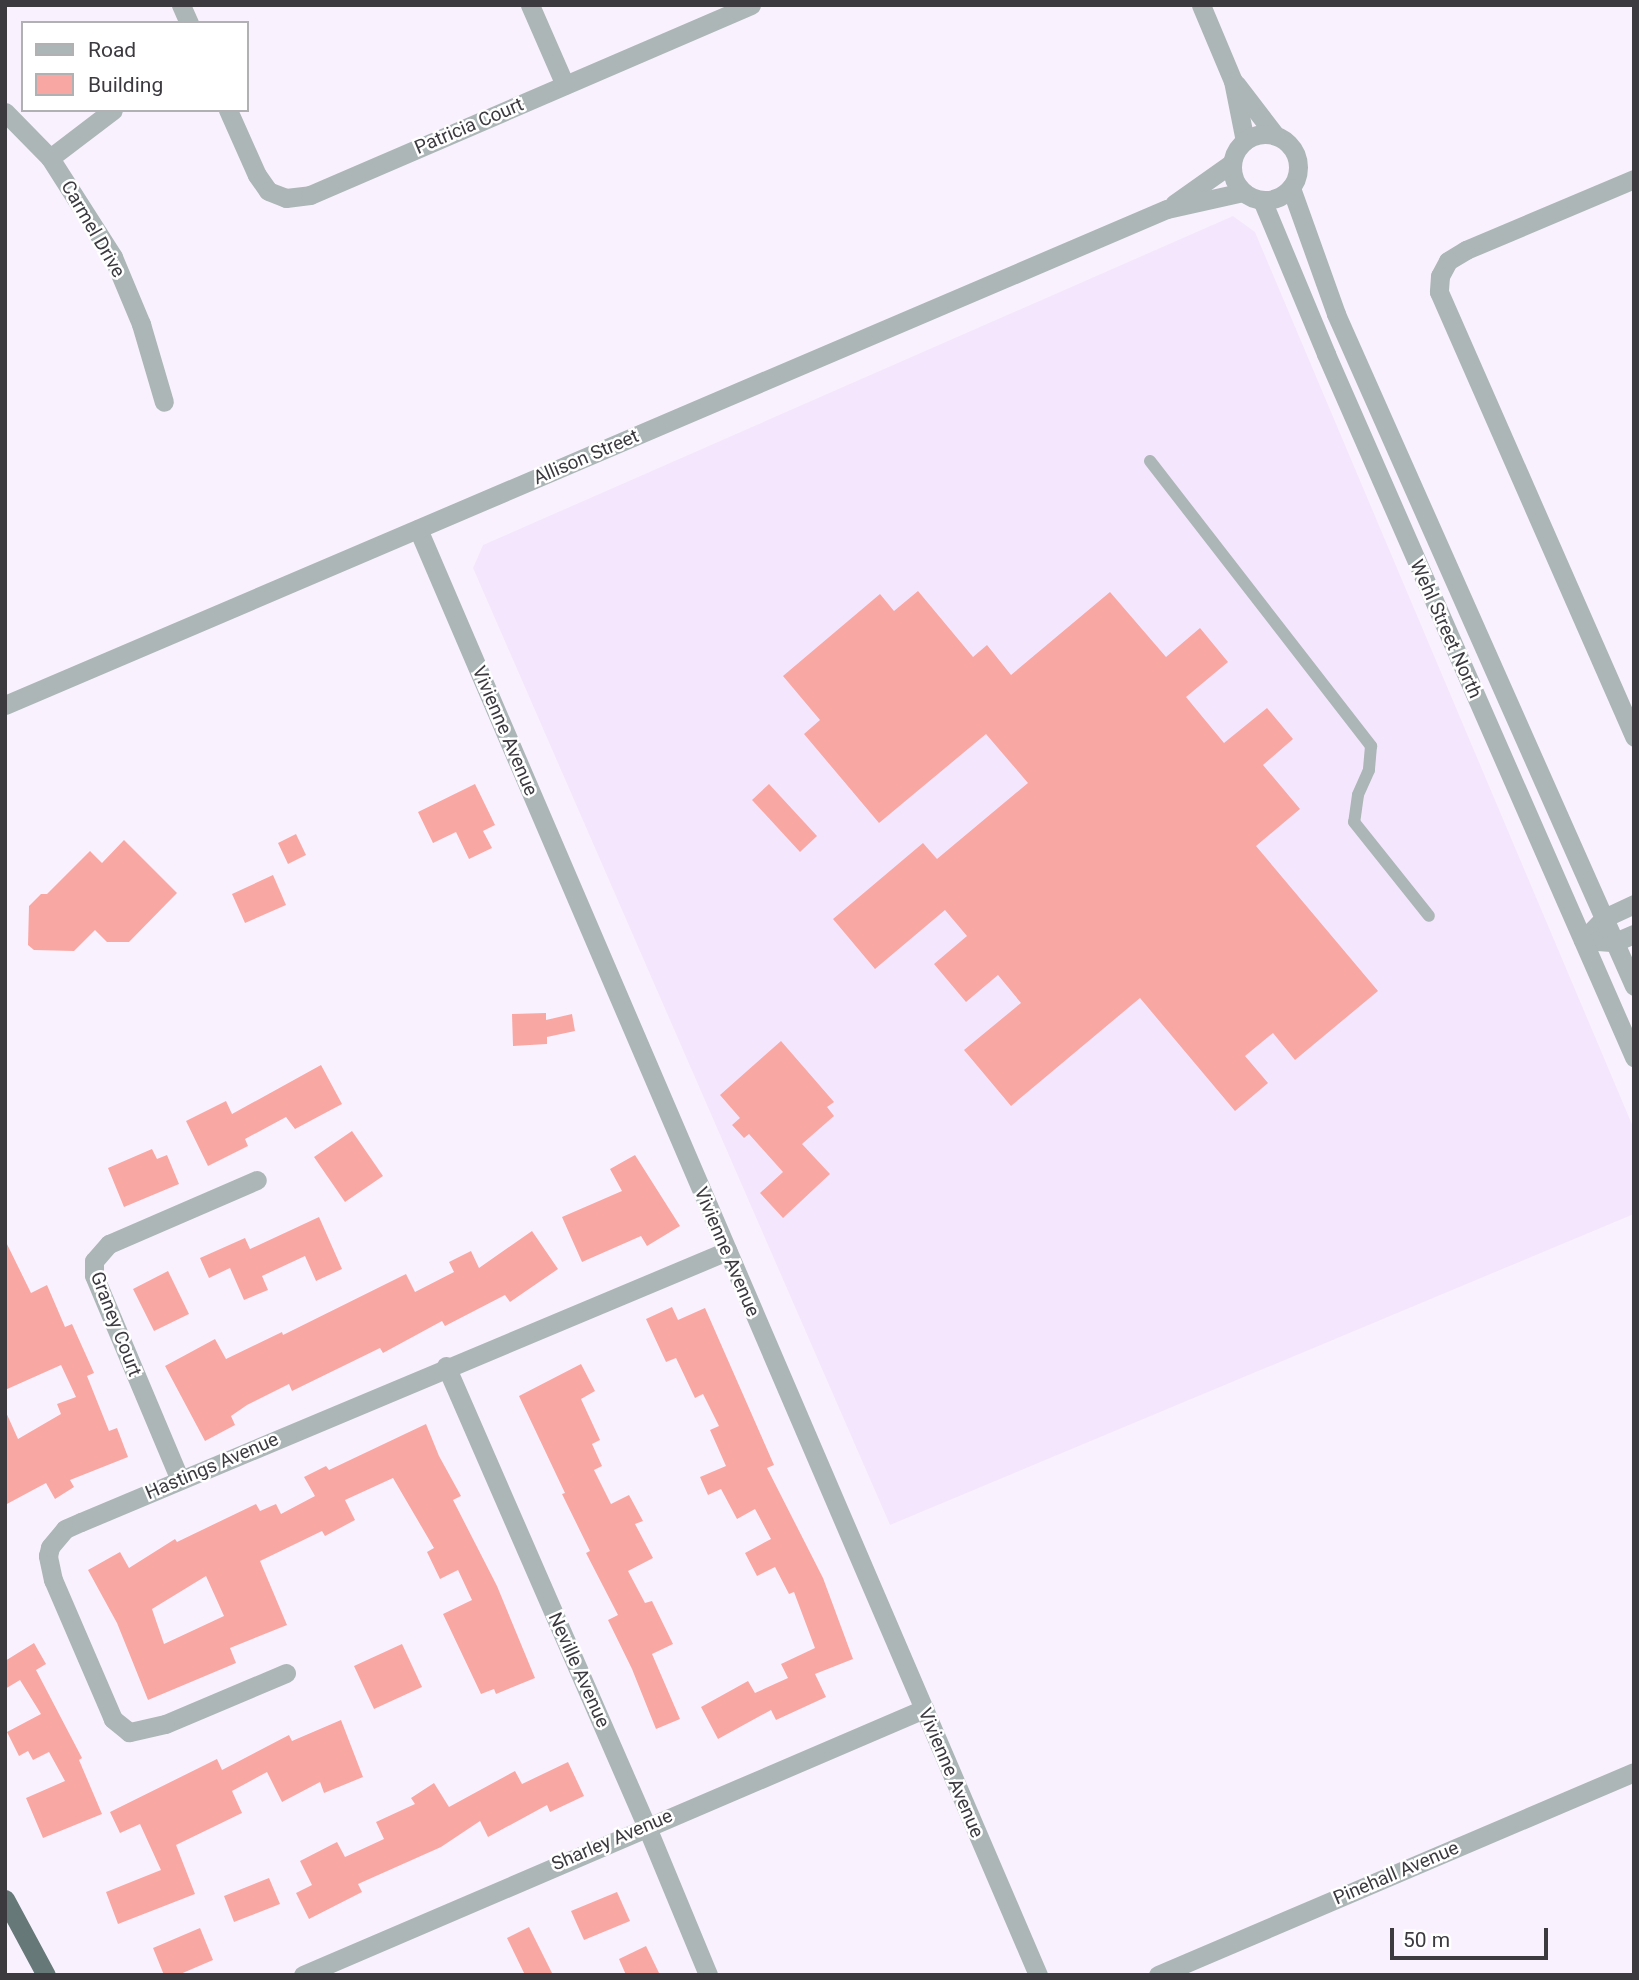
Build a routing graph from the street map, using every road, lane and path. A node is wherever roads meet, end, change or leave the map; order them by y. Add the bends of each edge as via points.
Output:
1 (181, 5) edge
2 (530, 5) edge
3 (751, 5) edge
4 (1201, 5) edge
5 (188, 21) edge
6 (1233, 81) junction
7 (565, 85) junction
8 (110, 112) edge
9 (229, 112) edge
10 (5, 113) edge
11 (1275, 135) junction
12 (1245, 141) junction
13 (50, 158) junction
14 (1232, 163) junction
15 (1634, 179) edge
16 (1291, 188) junction
17 (1243, 192) junction
18 (1262, 200) junction
19 (1167, 209) junction
20 (164, 402) dead end
21 (1150, 461) dead end
22 (418, 529) junction
23 (5, 705) edge
24 (1634, 737) edge
25 (1634, 904) edge
26 (1429, 916) dead end
27 (1604, 918) junction
28 (1634, 934) edge
29 (1583, 940) junction
30 (1615, 942) junction
31 (1634, 986) edge
32 (1634, 1056) edge
33 (257, 1180) dead end
34 (727, 1251) junction
35 (446, 1366) junction
36 (180, 1480) junction
37 (286, 1673) dead end
38 (924, 1709) junction
39 (1634, 1772) edge
40 (646, 1825) junction
41 (5, 1899) edge
42 (46, 1975) edge
43 (303, 1975) edge
44 (708, 1975) edge
45 (1038, 1975) edge
46 (1158, 1975) edge

1 - 5 street
2 - 7 street
3 - 7 street, Patricia Court
4 - 6 street
6 - 11 street
6 - 12 street
7 - 9 street, Patricia Court via 310,195 286,198 268,191 257,175
8 - 13 street
10 - 13 street, Carmel Drive
11 - 12 street
11 - 16 street via 1296,155
12 - 14 street
13 - 20 street, Carmel Drive via 113,257 141,324
14 - 17 street
14 - 19 street, Allison Street
15 - 24 street via 1466,250 1448,261 1440,276 1439,292
16 - 18 street via 1279,197
16 - 27 street, Wehl Street North via 1336,314
17 - 18 street
17 - 19 street, Allison Street
18 - 29 street, Wehl Street North
19 - 22 street, Allison Street
21 - 26 lane via 1371,746 1354,822
22 - 23 street, Allison Street
22 - 34 street, Vivienne Avenue
25 - 27 street
27 - 29 street
27 - 30 street, Wehl Street North
28 - 30 street
29 - 30 street
29 - 32 street, Wehl Street North
30 - 31 street, Wehl Street North
33 - 36 street, Graney Court via 109,1244 94,1261 94,1275
34 - 35 street, Hastings Avenue
34 - 38 street, Vivienne Avenue
35 - 36 street, Hastings Avenue
35 - 40 street, Neville Avenue
36 - 37 street, Hastings Avenue via 65,1529 50,1547 53,1580 113,1719 130,1732 150,1730
38 - 40 street, Sharley Avenue
38 - 45 street, Vivienne Avenue
39 - 46 street, Pinehall Avenue
40 - 43 street, Sharley Avenue
40 - 44 street, Neville Avenue
41 - 42 highway

